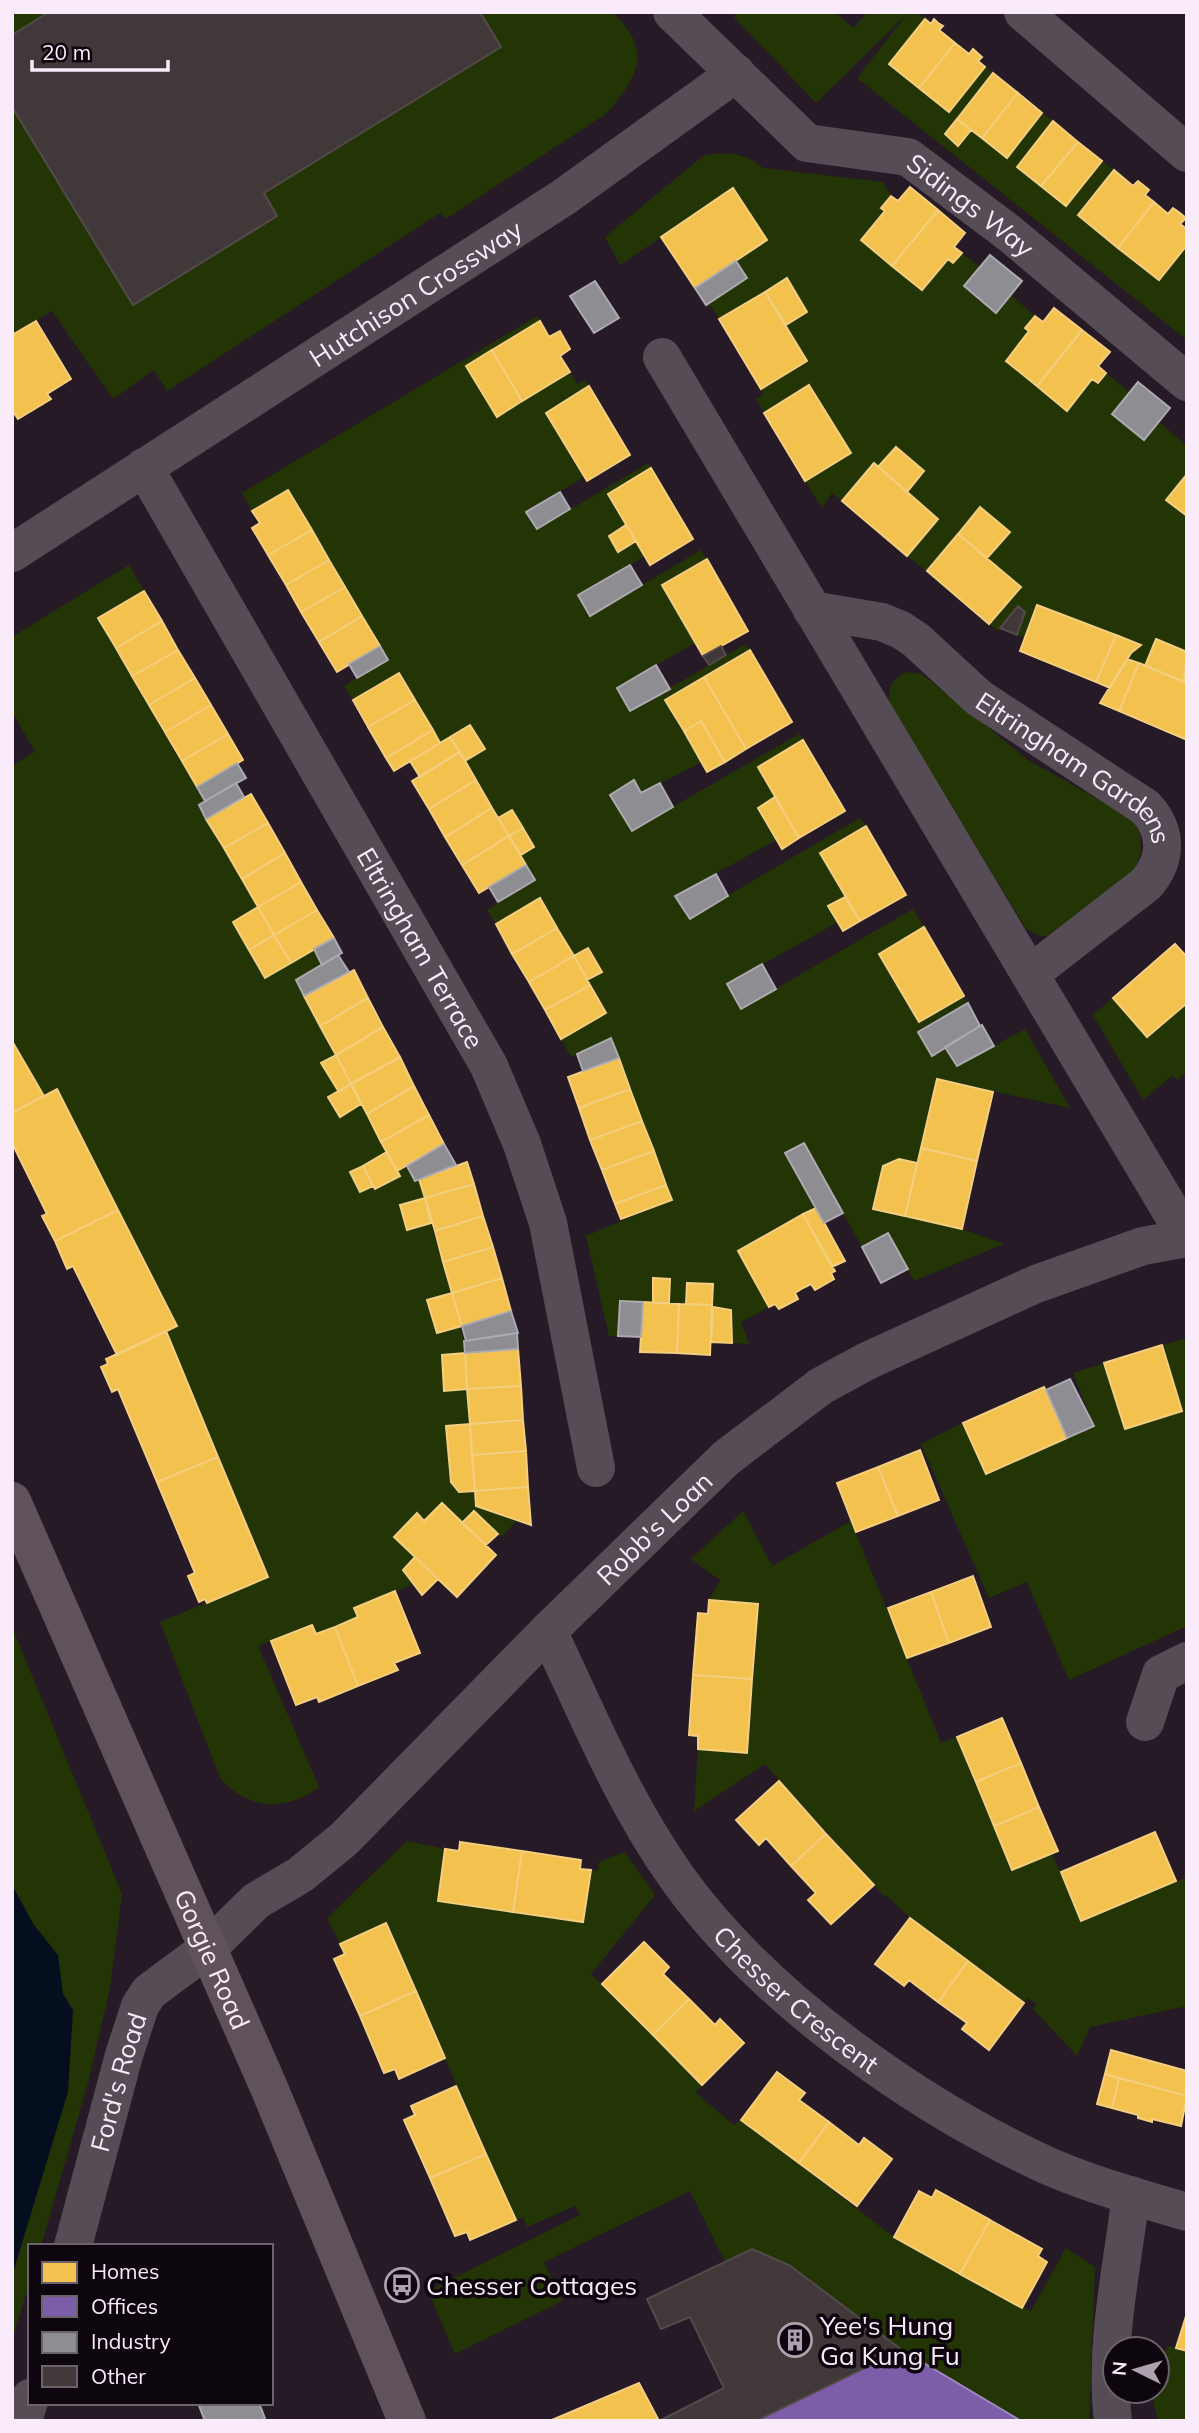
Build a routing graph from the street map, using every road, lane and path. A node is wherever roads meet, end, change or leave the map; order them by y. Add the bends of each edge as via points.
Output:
1 (672, 12) edge
2 (1023, 12) edge
3 (736, 73) junction
4 (1187, 153) edge
5 (662, 357) dead end
6 (1187, 382) edge
7 (144, 467) junction
8 (12, 553) edge
9 (812, 610) junction
10 (1030, 974) junction
11 (1187, 1238) edge
12 (596, 1468) dead end
13 (12, 1501) edge
14 (548, 1631) junction
15 (1187, 1661) edge
16 (1144, 1722) dead end
17 (206, 1949) junction
18 (1130, 2195) junction
19 (1187, 2212) edge
20 (74, 2244) edge
21 (407, 2421) edge
22 (1114, 2421) edge

1 - 3 street
2 - 4 street
3 - 6 street, Sidings Way via 807,143 908,157 1009,233
3 - 7 street, Hutchison Crossway via 564,197
5 - 9 street
7 - 8 street, Hutchison Crossway
7 - 12 street, Eltringham Terrace via 489,1066 548,1223
9 - 10 street
9 - 10 street, Eltringham Gardens via 882,622 901,630 979,698 1145,807 1157,822 1163,849 1151,879
10 - 11 street
11 - 14 street, Robb's Loan via 1143,1246 1036,1284 821,1386 726,1458
13 - 17 main road, Gorgie Road
14 - 17 street, Robb's Loan via 344,1839 300,1875 256,1901
14 - 18 street, Chesser Crescent via 646,1829 719,1930 765,1976 872,2062 941,2110 1049,2166
15 - 16 street via 1161,1674
17 - 20 street, Ford's Road via 149,1992 140,2007
17 - 21 main road, Gorgie Road via 270,2090
18 - 19 street, Chesser Crescent
18 - 22 street via 1111,2379

